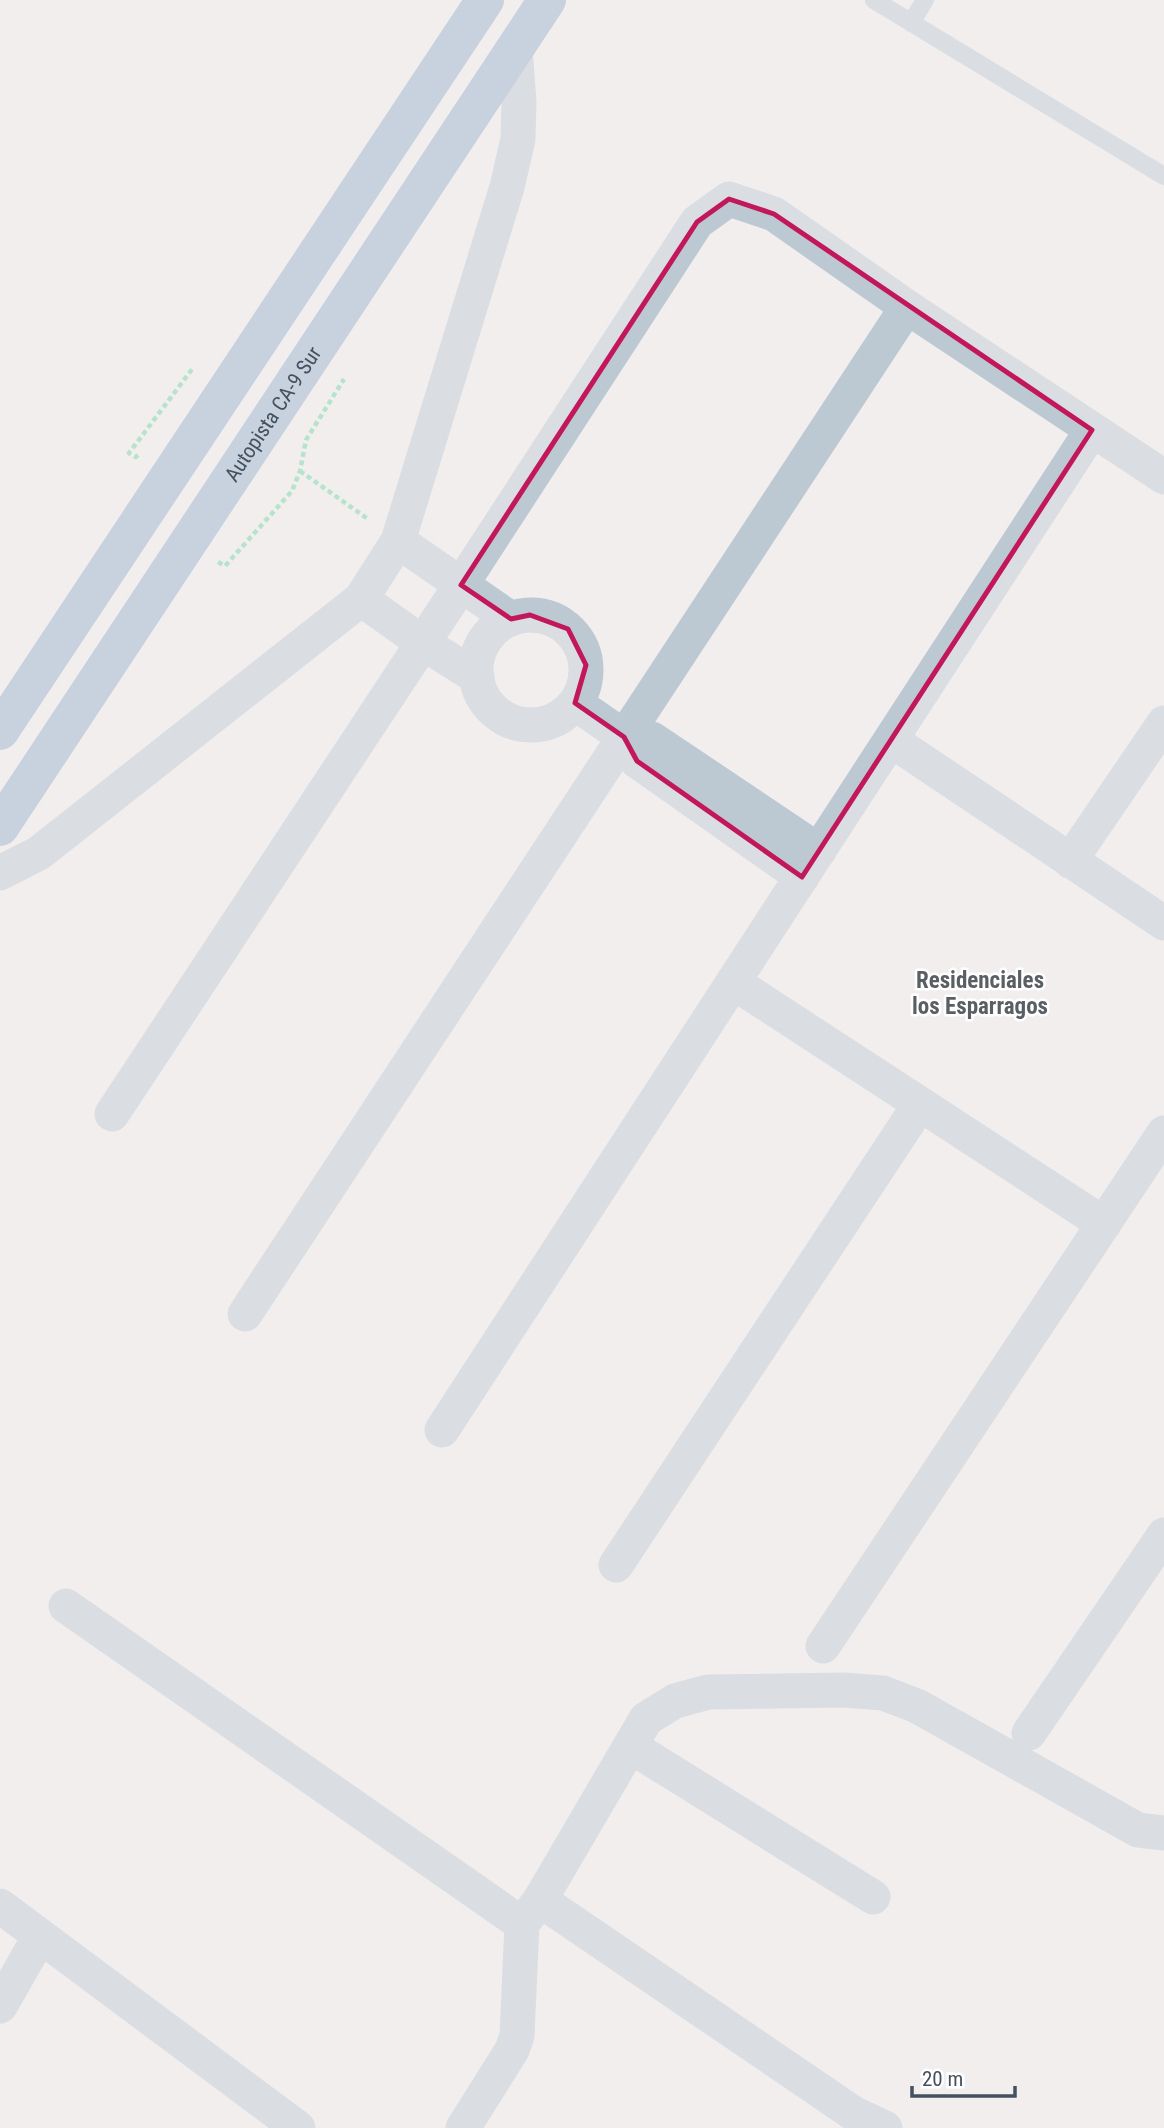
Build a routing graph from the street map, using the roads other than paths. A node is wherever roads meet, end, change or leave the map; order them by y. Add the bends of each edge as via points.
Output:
1 (485, 0) edge
2 (547, 0) edge
3 (874, 0) edge
4 (925, 0) edge
5 (911, 23) junction
6 (516, 48) junction
7 (1164, 176) edge
8 (908, 307) junction
9 (1092, 430) junction
10 (1164, 477) edge
11 (398, 541) junction
12 (461, 585) junction
13 (361, 599) junction
14 (511, 619) junction
15 (423, 643) junction
16 (477, 677) junction
17 (575, 704) junction
18 (1164, 723) edge
19 (0, 731) edge
20 (624, 737) junction
21 (891, 740) junction
22 (0, 827) edge
23 (1070, 861) junction
24 (810, 864) junction
25 (0, 873) edge
26 (1164, 923) edge
27 (733, 982) junction
28 (920, 1104) junction
29 (112, 1114) dead end
30 (1164, 1133) edge
31 (1104, 1224) junction
32 (245, 1314) dead end
33 (442, 1430) dead end
34 (1164, 1535) edge
35 (616, 1565) dead end
36 (66, 1606) dead end
37 (823, 1646) dead end
38 (1029, 1733) dead end
39 (630, 1746) junction
40 (1164, 1833) edge
41 (873, 1897) dead end
42 (0, 1906) edge
43 (531, 1912) junction
44 (40, 1936) junction
45 (0, 2006) edge
46 (298, 2128) edge
47 (463, 2128) edge
48 (885, 2128) edge

1 - 19 highway
2 - 6 highway, Autopista CA-9 Sur
3 - 5 lane
4 - 5 lane
5 - 7 lane
6 - 11 street via 518,139 507,187
6 - 22 highway, Autopista CA-9 Sur
8 - 9 street
8 - 12 street via 774,214 729,199 697,222
8 - 20 street
9 - 10 street
9 - 21 street
11 - 12 street
11 - 13 street
12 - 14 street
12 - 15 street
13 - 15 street
13 - 25 street via 39,853
14 - 16 street via 491,633 479,654
14 - 17 street via 530,615 551,619 568,629 581,645 584,685
15 - 16 street
15 - 29 street
16 - 17 street via 482,695 508,720 545,724
17 - 20 street
18 - 23 street
20 - 24 street via 637,761
20 - 32 street
21 - 23 street
21 - 24 street
23 - 26 street
24 - 27 street
27 - 28 street
27 - 33 street
28 - 31 street
28 - 35 street
30 - 31 street
31 - 37 street
34 - 38 street
36 - 43 street
39 - 40 street via 646,1719 675,1701 708,1692 883,1693 917,1706 1138,1830
39 - 41 street
39 - 43 street
42 - 44 street
43 - 47 street via 517,2036
43 - 48 street via 853,2113
44 - 45 street
44 - 46 street

